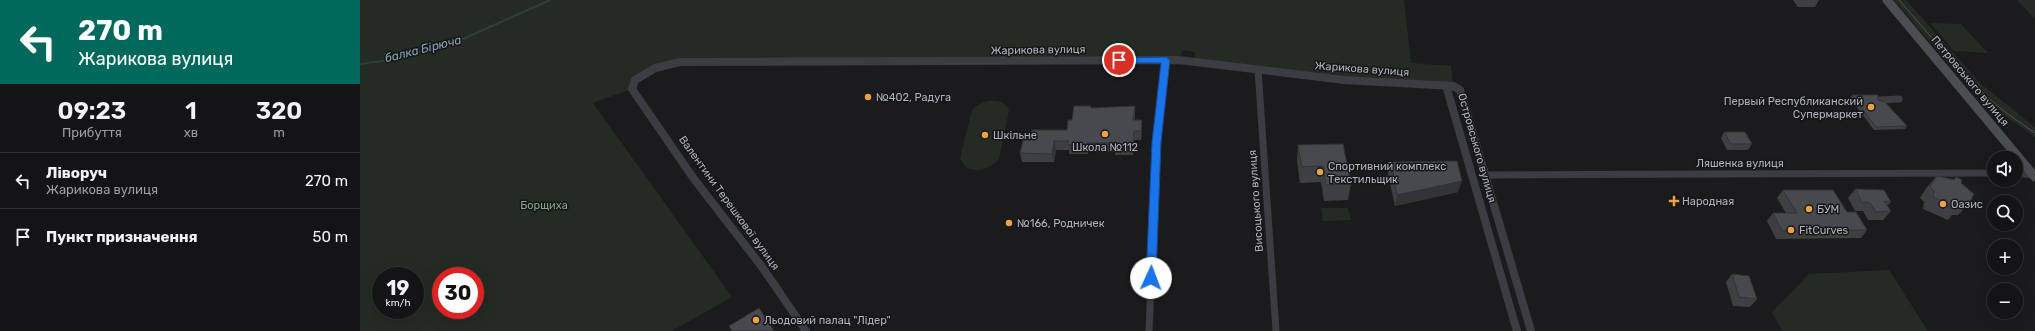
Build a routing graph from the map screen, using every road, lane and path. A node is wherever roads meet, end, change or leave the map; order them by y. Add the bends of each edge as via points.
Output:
1 (1887, 0) edge
2 (1166, 60) junction
3 (1258, 70) junction
4 (1454, 86) junction
5 (632, 89) joint
6 (1900, 99) dead end
7 (1880, 100) edge
8 (1987, 173) edge
9 (2023, 174) edge
10 (1486, 175) junction
11 (2034, 175) edge
12 (806, 331) edge
13 (1149, 331) edge
14 (1276, 331) edge
15 (1517, 331) edge
16 (1532, 331) edge

1 - 11 main road, Петровського вулиця
2 - 3 street, Жарикова вулиця
2 - 5 street, Жарикова вулиця via 680,62 655,68 635,80
2 - 13 street via 1156,142
3 - 4 street, Жарикова вулиця via 1344,80
3 - 14 street, Висоцького вулиця
4 - 10 street, Островського вулиця via 1460,90
4 - 15 street, Островського вулиця via 1447,89
5 - 12 street, Валентини Терешкової вулиця via 694,179 771,279
6 - 7 street
8 - 10 street, Ляшенка вулиця
9 - 11 street
10 - 16 street, Островського вулиця

